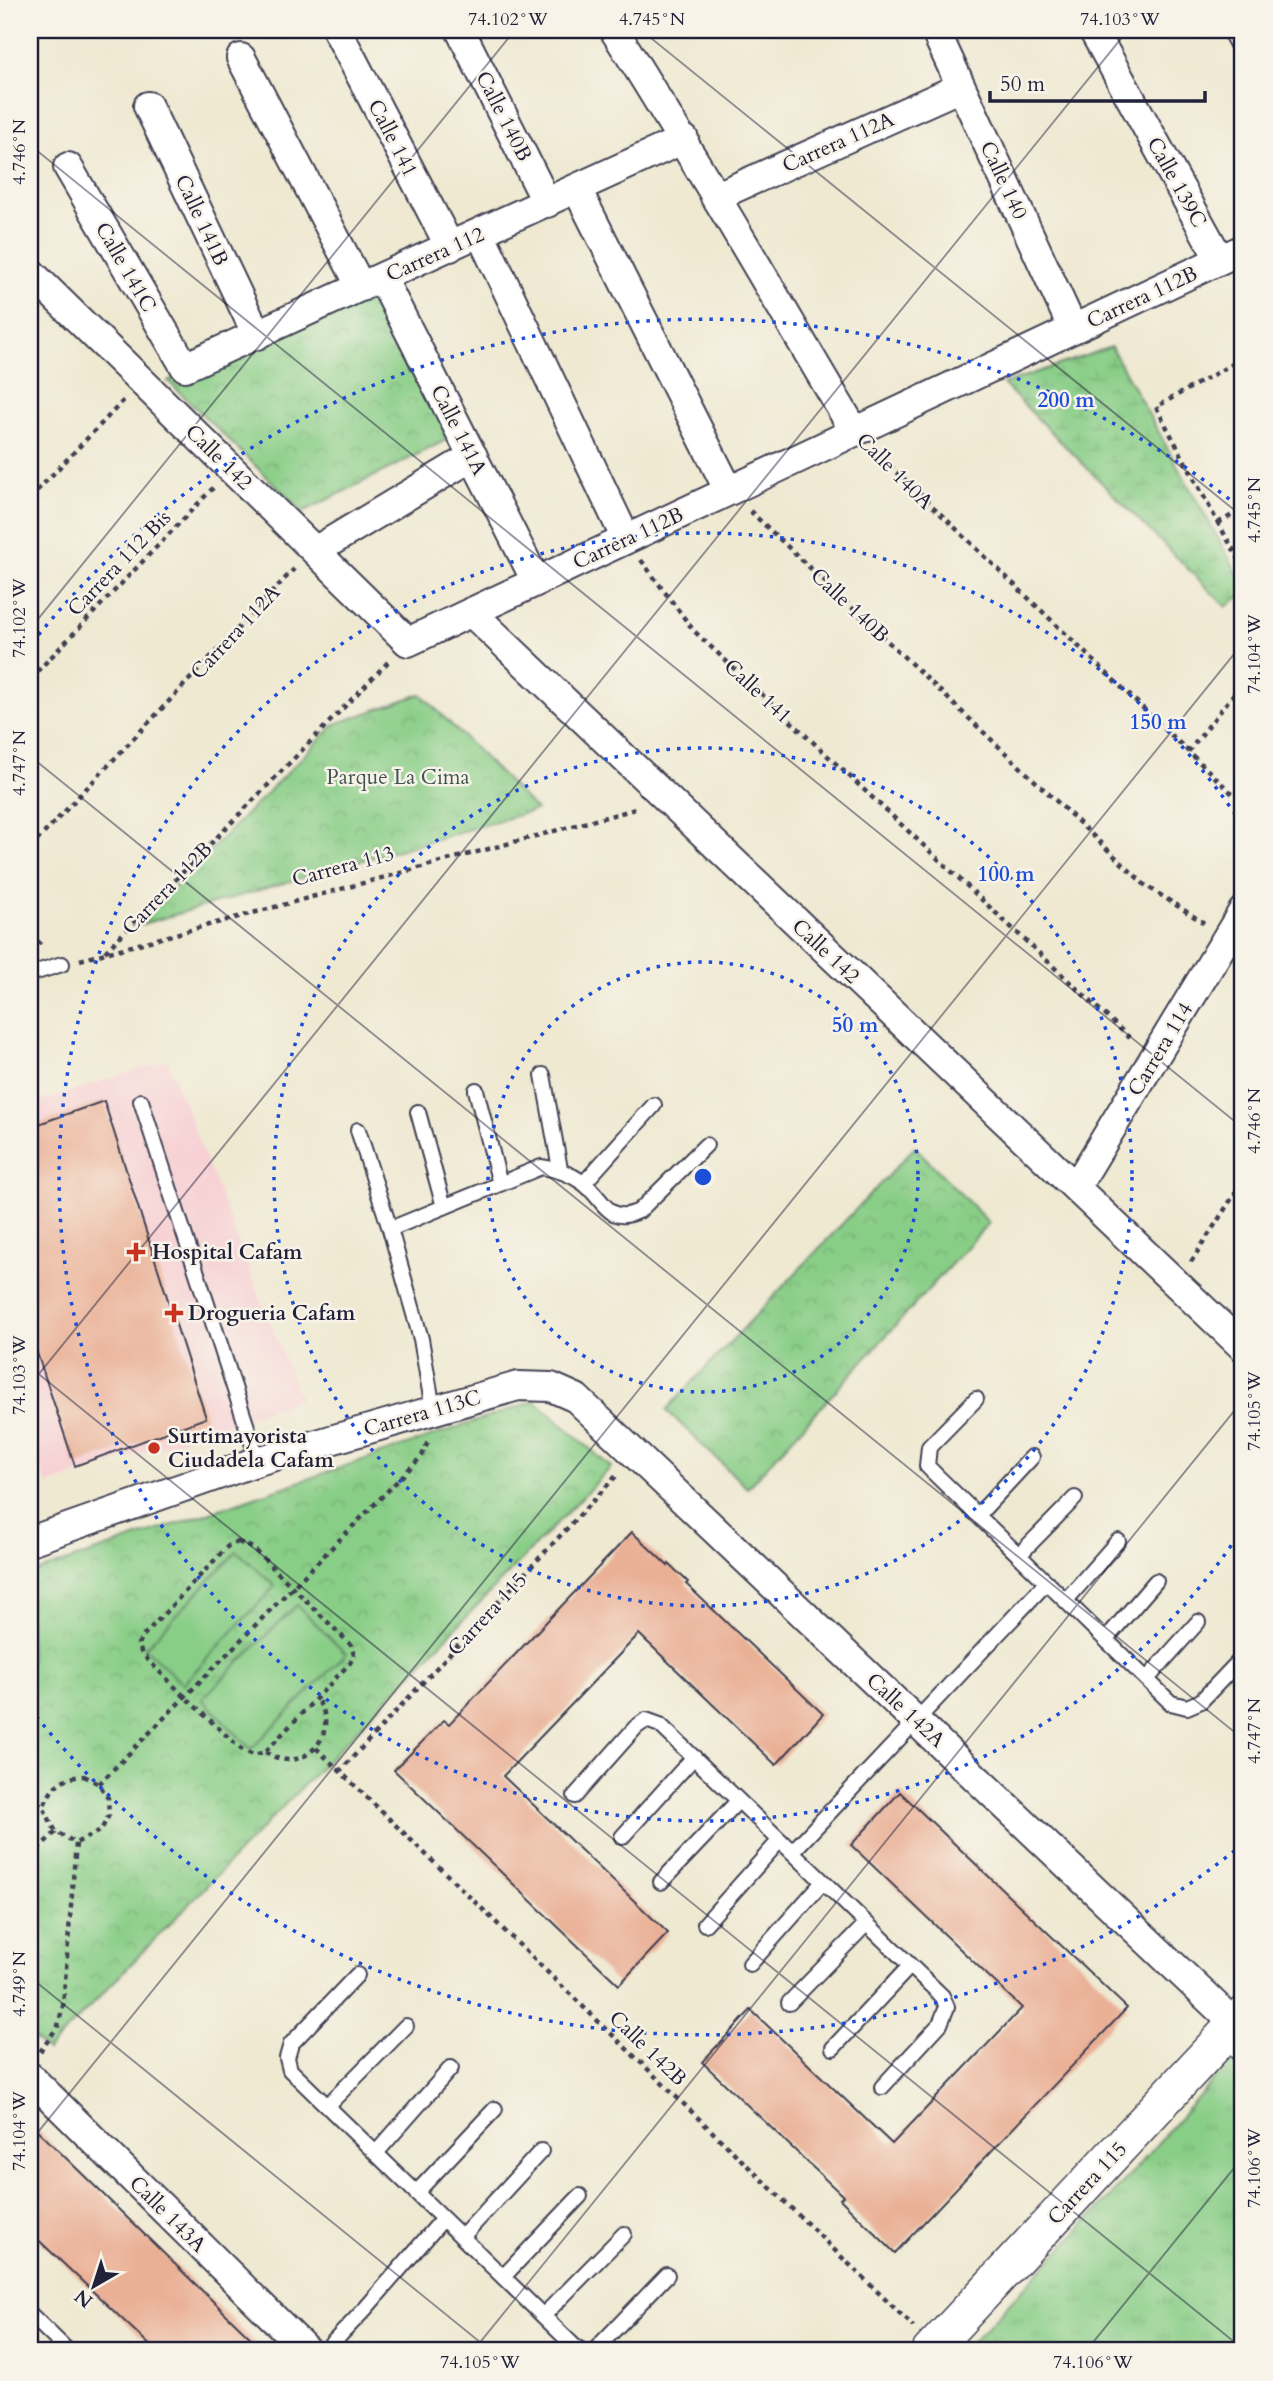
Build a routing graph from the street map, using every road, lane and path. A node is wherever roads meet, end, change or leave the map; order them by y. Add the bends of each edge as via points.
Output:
1 (337, 30) edge
2 (460, 30) edge
3 (614, 30) edge
4 (935, 30) edge
5 (1093, 30) edge
6 (1237, 30) edge
7 (1243, 41) edge
8 (241, 58) dead end
9 (961, 87) junction
10 (148, 106) dead end
11 (684, 139) junction
12 (68, 167) dead end
13 (578, 189) junction
14 (715, 197) junction
15 (547, 203) junction
16 (480, 233) junction
17 (450, 247) junction
18 (1232, 255) edge
19 (30, 271) edge
20 (372, 283) junction
21 (1073, 329) junction
22 (257, 335) junction
23 (1243, 358) edge
24 (185, 368) joint
25 (142, 381) junction
26 (855, 432) junction
27 (473, 456) junction
28 (231, 469) junction
29 (729, 491) junction
30 (30, 498) edge
31 (1243, 509) edge
32 (1218, 523) junction
33 (626, 539) junction
34 (315, 551) junction
35 (1243, 566) edge
36 (536, 581) junction
37 (471, 612) junction
38 (408, 642) junction
39 (30, 680) edge
40 (1243, 682) edge
41 (1188, 752) junction
42 (667, 800) junction
43 (1243, 804) edge
44 (30, 848) edge
45 (1243, 911) edge
46 (1226, 938) junction
47 (104, 953) junction
48 (62, 964) joint
49 (30, 974) edge
50 (1153, 1059) junction
51 (543, 1075) dead end
52 (477, 1090) dead end
53 (141, 1101) dead end
54 (654, 1105) dead end
55 (418, 1112) dead end
56 (358, 1130) dead end
57 (706, 1145) dead end
58 (560, 1169) junction
59 (1243, 1181) edge
60 (584, 1183) junction
61 (500, 1184) junction
62 (1076, 1187) junction
63 (444, 1207) junction
64 (390, 1229) junction
65 (1177, 1284) junction
66 (1243, 1347) edge
67 (576, 1398) joint
68 (976, 1399) dead end
69 (433, 1409) junction
70 (636, 1456) junction
71 (1032, 1457) dead end
72 (257, 1461) junction
73 (1075, 1498) dead end
74 (978, 1516) junction
75 (30, 1541) edge
76 (1118, 1541) dead end
77 (1019, 1555) junction
78 (1156, 1581) dead end
79 (1047, 1582) junction
80 (293, 1587) junction
81 (1066, 1600) junction
82 (1198, 1622) dead end
83 (1106, 1639) junction
84 (1242, 1658) edge
85 (1147, 1679) junction
86 (185, 1697) junction
87 (316, 1698) junction
88 (916, 1719) junction
89 (316, 1748) junction
90 (265, 1752) junction
91 (694, 1757) junction
92 (339, 1772) junction
93 (99, 1784) junction
94 (30, 1795) edge
95 (575, 1797) dead end
96 (738, 1801) junction
97 (43, 1807) junction
98 (56, 1832) junction
99 (622, 1837) dead end
100 (780, 1840) junction
101 (76, 1843) junction
102 (792, 1852) junction
103 (30, 1856) edge
104 (661, 1882) dead end
105 (823, 1882) junction
106 (705, 1924) dead end
107 (866, 1924) junction
108 (750, 1964) dead end
109 (911, 1966) junction
110 (357, 1975) dead end
111 (789, 2003) dead end
112 (406, 2025) dead end
113 (1237, 2033) edge
114 (833, 2048) dead end
115 (33, 2067) edge
116 (451, 2068) dead end
117 (882, 2087) dead end
118 (327, 2106) junction
119 (495, 2109) dead end
120 (541, 2151) dead end
121 (376, 2153) junction
122 (416, 2193) junction
123 (580, 2196) dead end
124 (443, 2219) junction
125 (624, 2234) dead end
126 (462, 2237) junction
127 (667, 2275) dead end
128 (503, 2277) junction
129 (30, 2314) edge
130 (543, 2316) junction
131 (932, 2349) edge
132 (68, 2351) edge
133 (307, 2351) edge
134 (325, 2351) edge
135 (583, 2351) edge
136 (594, 2351) edge

1 - 17 street, Calle 141
2 - 15 street, Calle 140B
3 - 11 street, Calle 140A
4 - 9 street, Calle 140
5 - 18 street, Calle 139C
6 - 7 street
8 - 20 street, Calle 141A
9 - 14 street, Carrera 112A
9 - 21 street, Calle 140
10 - 22 street, Calle 141B
11 - 13 street, Carrera 112
11 - 14 street, Calle 140A
12 - 24 street, Calle 141C
13 - 15 street, Carrera 112
13 - 29 street
14 - 26 street, Calle 140A
15 - 16 street, Carrera 112
16 - 17 street, Carrera 112
16 - 33 street
17 - 20 street, Carrera 112
18 - 21 street, Carrera 112B
19 - 25 street, Calle 142
20 - 22 street, Carrera 112
20 - 27 street, Calle 141A
21 - 26 street, Carrera 112B
22 - 24 street, Carrera 112
23 - 32 path via 1156,407
25 - 28 street, Calle 142
25 - 30 path
26 - 29 street, Carrera 112B
26 - 41 path, Calle 140A
27 - 34 street
27 - 36 street, Calle 141A
28 - 34 street, Calle 142
28 - 39 path, Carrera 112 Bis
29 - 33 street, Carrera 112B
29 - 46 path, Calle 140B via 1145,885
31 - 32 path
32 - 35 path
33 - 36 street, Carrera 112B
33 - 50 path, Calle 141 via 694,631
34 - 38 street, Calle 142
34 - 44 path, Carrera 112A
36 - 37 street, Carrera 112B
37 - 38 street, Carrera 112B
37 - 42 street, Calle 142
38 - 47 path, Carrera 112B
40 - 41 path
41 - 43 path, Calle 140A
42 - 47 path, Carrera 113
42 - 62 street, Calle 142
45 - 46 street, Carrera 114
46 - 50 street, Carrera 114
47 - 48 path, Carrera 113
48 - 49 lane
50 - 62 street, Carrera 114
51 - 58 lane
52 - 61 lane
53 - 72 lane
54 - 60 lane
55 - 63 lane
56 - 64 lane
57 - 60 lane via 626,1217 614,1215
58 - 60 lane
58 - 61 lane via 541,1167
59 - 65 path
61 - 63 lane
62 - 65 street, Calle 142
63 - 64 lane
64 - 69 lane via 421,1339
65 - 66 street, Calle 142
67 - 69 street, Carrera 113C via 551,1387 518,1386
67 - 70 street, Calle 142A
68 - 74 lane via 929,1447 927,1466
69 - 72 street, Carrera 113C
69 - 80 path via 432,1432 422,1456
70 - 88 street, Calle 142A
70 - 92 path, Carrera 115
71 - 74 lane
72 - 75 street, Carrera 113C
73 - 77 lane
74 - 77 lane
76 - 81 lane
77 - 79 lane
78 - 83 lane
79 - 81 lane
79 - 88 lane
80 - 86 path
80 - 86 path via 253,1548 238,1542 228,1546 138,1644 142,1654
80 - 87 path via 351,1645 354,1656
81 - 83 lane
82 - 85 lane
83 - 85 lane
84 - 85 lane via 1201,1701 1187,1707 1171,1703
86 - 90 path via 241,1749 253,1755
86 - 93 path
87 - 89 path via 325,1714 325,1732
87 - 90 path
88 - 102 lane
88 - 113 street, Calle 142A
89 - 90 path via 300,1758 282,1759
89 - 92 path, Calle 142B
91 - 95 lane via 660,1725 646,1720
91 - 96 lane
91 - 99 lane
92 - 131 path, Calle 142B
93 - 97 path via 84,1776 67,1777 53,1786
93 - 101 path via 108,1798 109,1815 101,1830
94 - 97 path
96 - 100 lane
96 - 104 lane
97 - 98 path
98 - 101 path
98 - 103 path
100 - 102 lane
100 - 106 lane
101 - 115 path via 64,2006 58,2026
102 - 105 lane
105 - 107 lane
105 - 108 lane
107 - 109 lane
107 - 111 lane
109 - 114 lane
109 - 117 lane via 942,1996 947,2007 940,2024
110 - 118 lane via 291,2044 287,2058 290,2070
112 - 118 lane
113 - 131 street, Carrera 115
115 - 133 street, Calle 143A
116 - 121 lane
118 - 121 lane
119 - 122 lane
120 - 126 lane
121 - 122 lane
122 - 124 lane
123 - 128 lane
124 - 126 lane
124 - 134 lane
125 - 130 lane
126 - 128 lane
127 - 136 lane
128 - 130 lane
129 - 132 lane
130 - 135 lane

